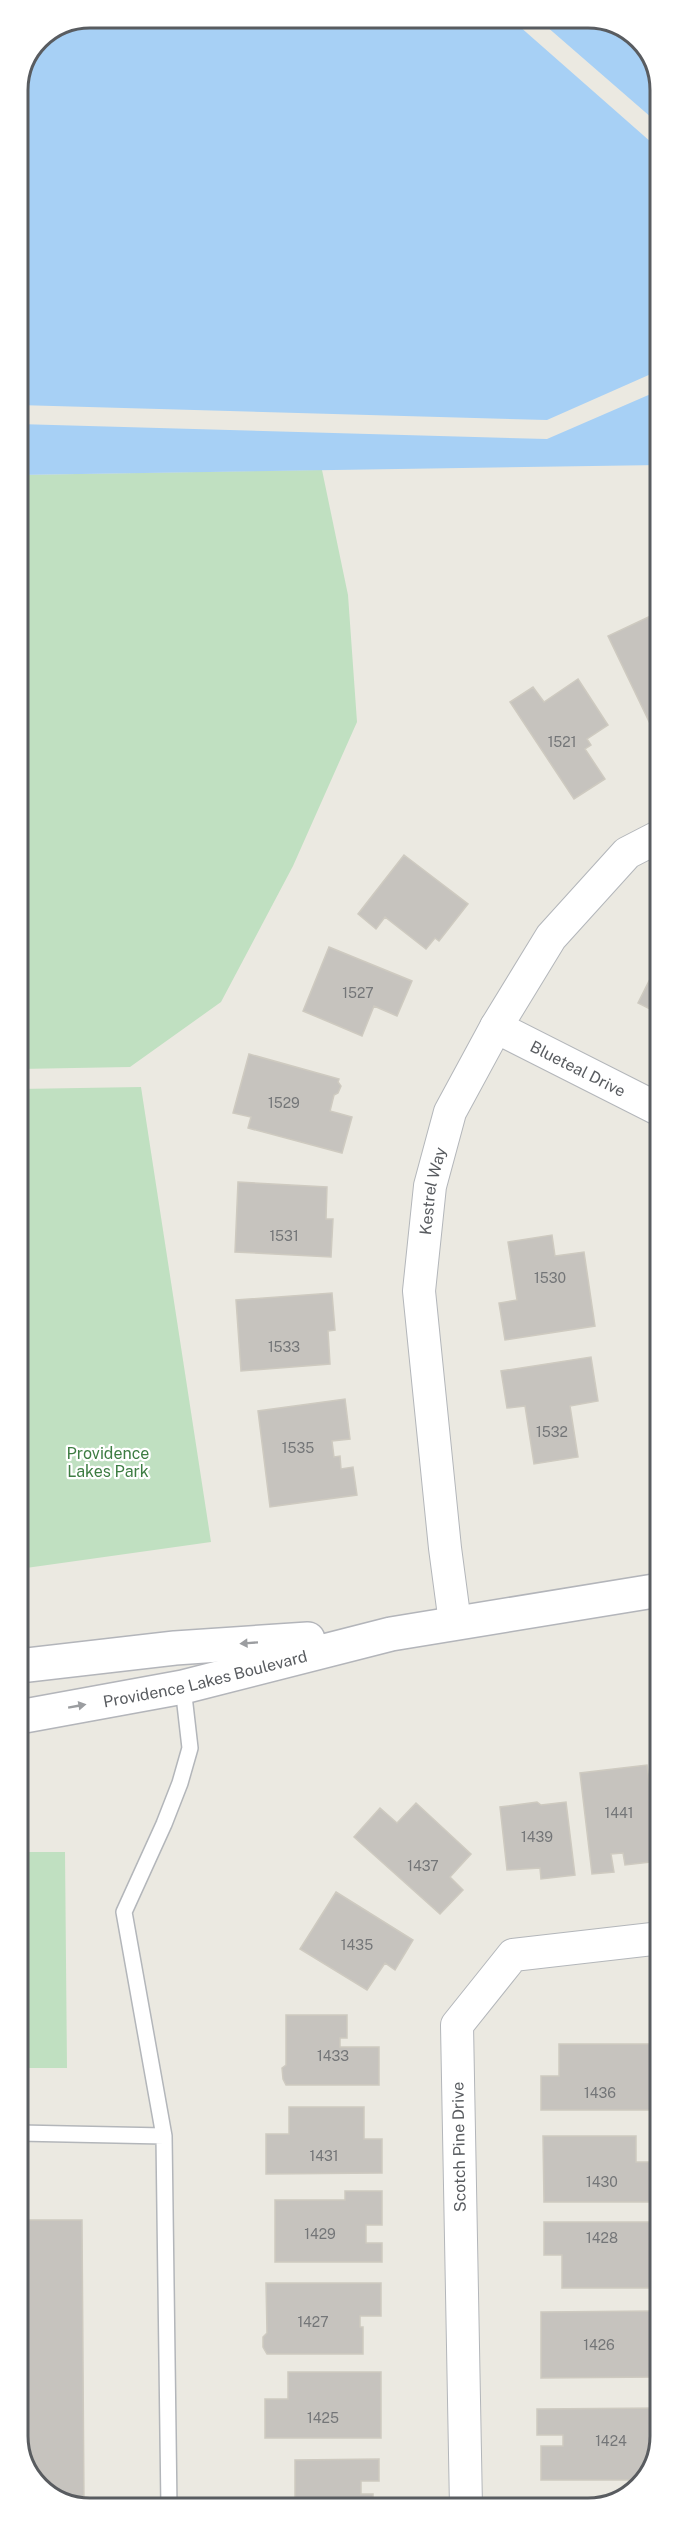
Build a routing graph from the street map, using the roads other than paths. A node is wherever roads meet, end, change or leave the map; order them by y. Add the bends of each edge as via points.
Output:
1 (651, 841) edge
2 (496, 1027) junction
3 (651, 1105) edge
4 (651, 1591) edge
5 (455, 1623) junction
6 (391, 1634) junction
7 (28, 1665) edge
8 (183, 1687) junction
9 (28, 1715) edge
10 (651, 1939) edge
11 (28, 2133) edge
12 (164, 2136) junction
13 (169, 2497) edge
14 (466, 2498) edge

1 - 2 street, Kestrel Way via 627,853 551,937
2 - 3 street, Blueteal Drive
2 - 5 street, Kestrel Way via 450,1112 430,1186 419,1291
4 - 5 street, Providence Lakes Boulevard
5 - 6 street, Providence Lakes Boulevard
6 -> 7 street, Providence Lakes Boulevard via 175,1648
6 - 8 street, Providence Lakes Boulevard
9 -> 8 street, Providence Lakes Boulevard
8 - 12 lane via 190,1748 164,1824 124,1912
10 - 14 street, Scotch Pine Drive via 513,1955 457,2025
11 - 12 lane
12 - 13 lane

